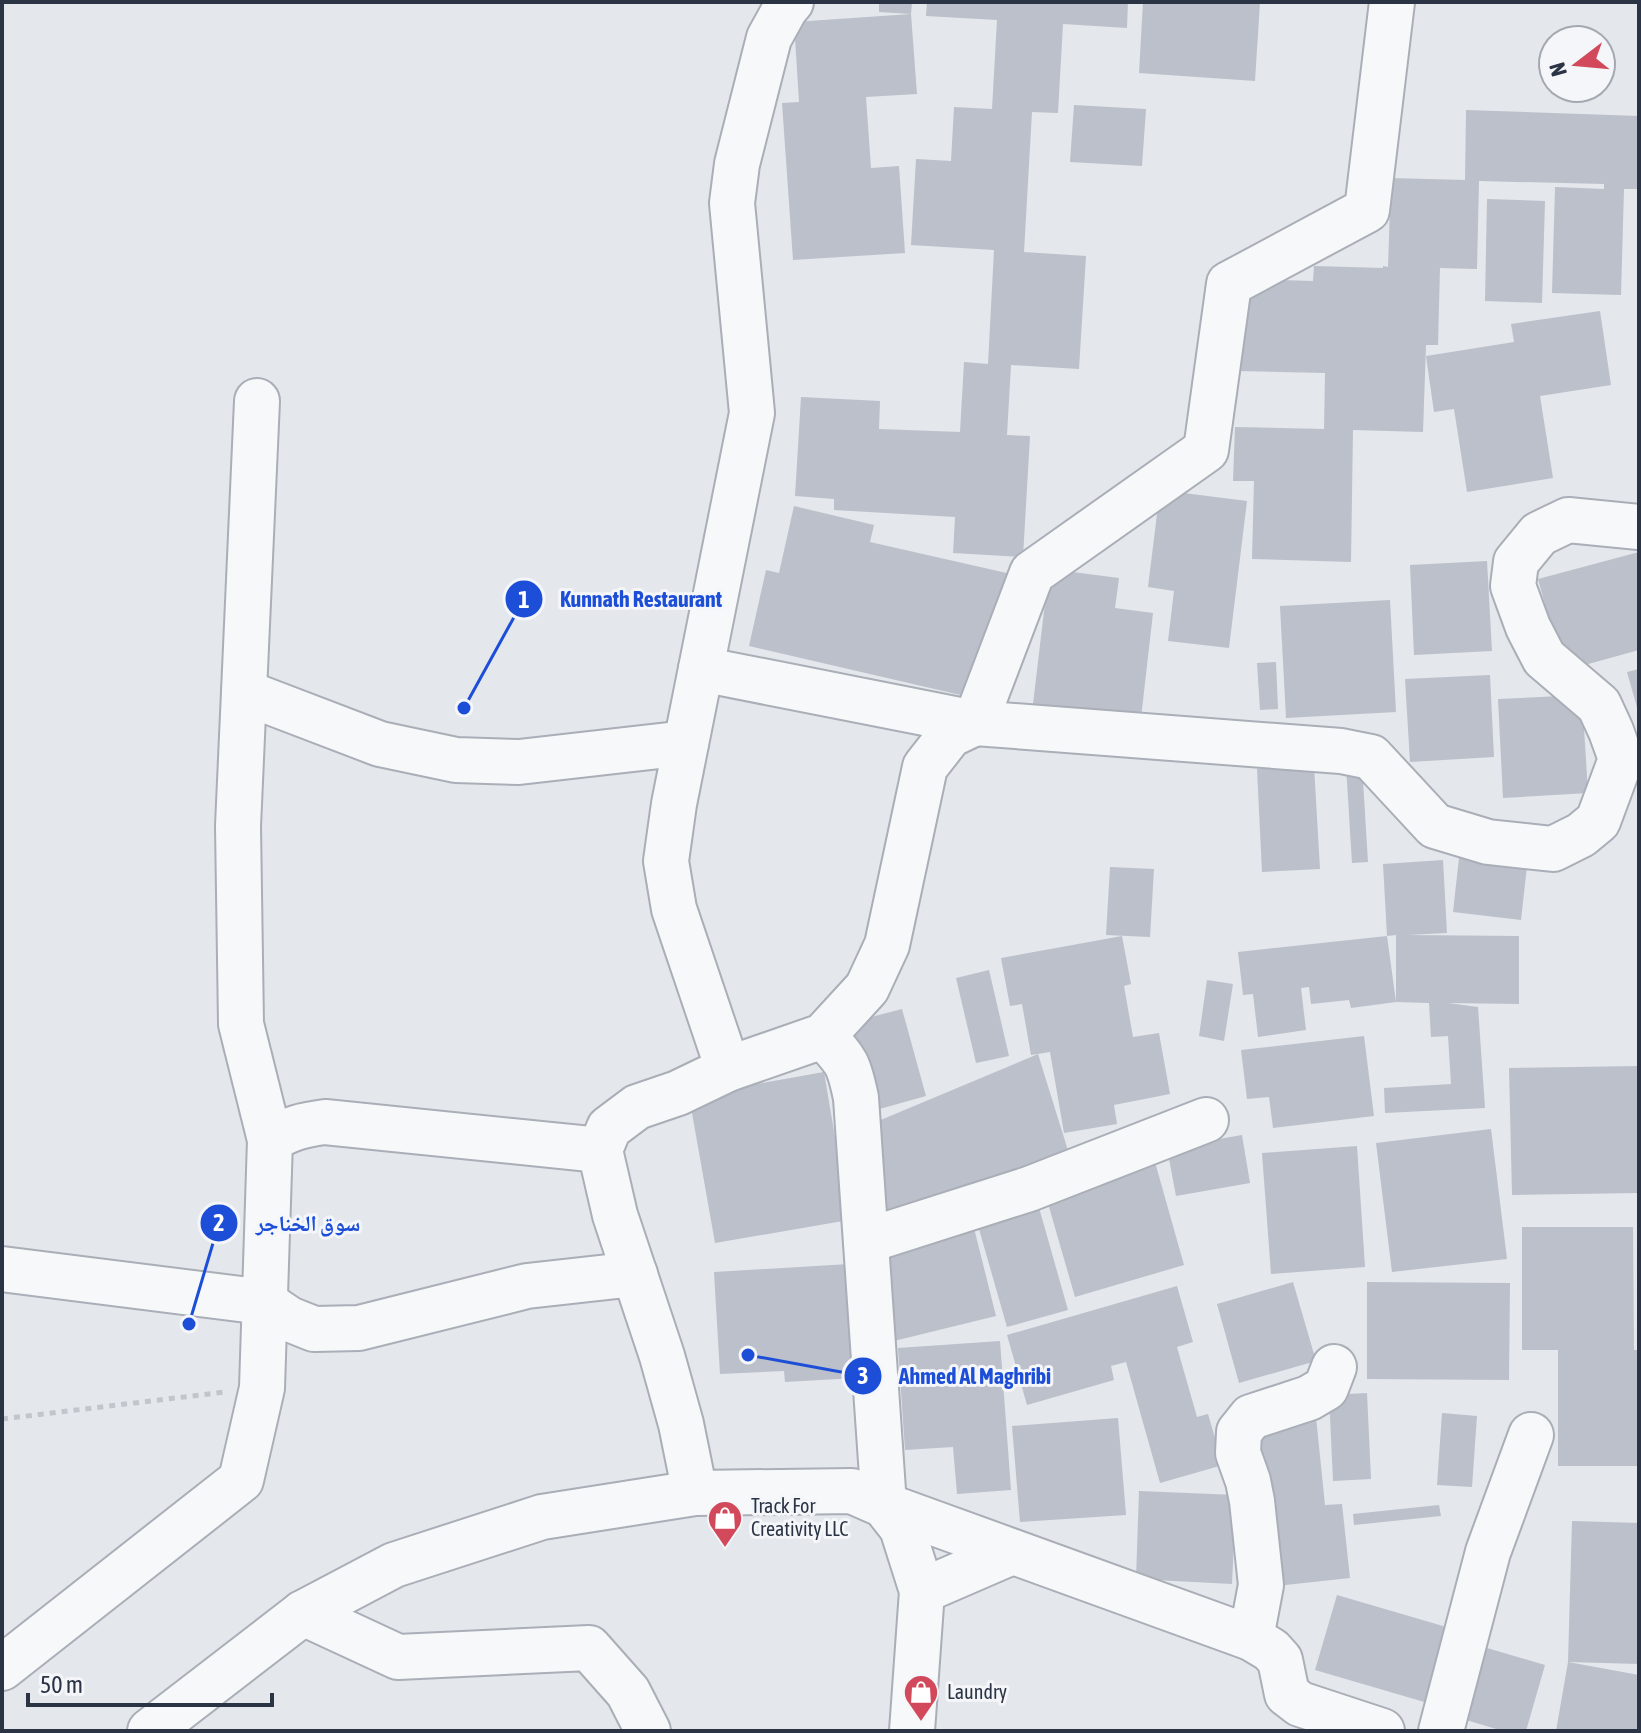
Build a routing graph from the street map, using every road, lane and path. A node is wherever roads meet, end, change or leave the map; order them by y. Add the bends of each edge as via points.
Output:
1 (1392, 2) edge
2 (784, 4) edge
3 (257, 401) dead end
4 (1639, 527) edge
5 (701, 669) junction
6 (244, 692) junction
7 (975, 723) junction
8 (686, 743) junction
9 (823, 1036) junction
10 (728, 1069) junction
11 (1206, 1120) dead end
12 (270, 1140) junction
13 (600, 1150) junction
14 (866, 1241) junction
15 (2, 1269) edge
16 (635, 1274) junction
17 (264, 1302) junction
18 (1334, 1367) dead end
19 (262, 1388) junction
20 (2, 1419) edge
21 (1531, 1435) dead end
22 (695, 1493) junction
23 (884, 1505) junction
24 (1012, 1552) junction
25 (922, 1591) junction
26 (303, 1613) junction
27 (1251, 1638) junction
28 (2, 1668) edge
29 (150, 1731) edge
30 (648, 1731) edge
31 (912, 1731) edge
32 (1382, 1731) edge
33 (1441, 1731) edge

1 - 7 street via 1367,210 1229,284 1206,450 1032,573
2 - 5 street via 769,38 733,190 752,413
3 - 6 street
4 - 7 street via 1568,520 1539,534 1516,562 1513,586 1544,658 1599,705 1621,759 1598,821 1553,849 1488,842 1435,826 1371,757
5 - 7 street
5 - 8 street
6 - 8 street via 380,744 456,760 519,762
6 - 12 street via 238,826 241,1024
7 - 9 street via 950,735 925,767 887,945 867,988
8 - 10 street via 666,861 674,909
9 - 10 street
9 - 14 street via 850,1069
10 - 13 street via 637,1107 609,1128
11 - 14 street via 1029,1189
12 - 13 street via 303,1124 325,1122
12 - 17 street
13 - 16 street
14 - 23 street
15 - 17 street
16 - 17 street via 527,1286 359,1328 314,1329
16 - 22 street via 681,1424
17 - 19 street
18 - 27 street via 1326,1388 1251,1417 1239,1432 1261,1585
19 - 20 path
19 - 28 street via 241,1480
21 - 33 street via 1488,1552
22 - 23 street via 852,1491
22 - 26 street via 542,1517 394,1565
23 - 24 street
23 - 25 street via 902,1528
24 - 25 street
24 - 27 street
25 - 31 street
26 - 29 street
26 - 30 street via 398,1657 589,1648 628,1692
27 - 32 street via 1280,1660 1287,1694 1300,1704

